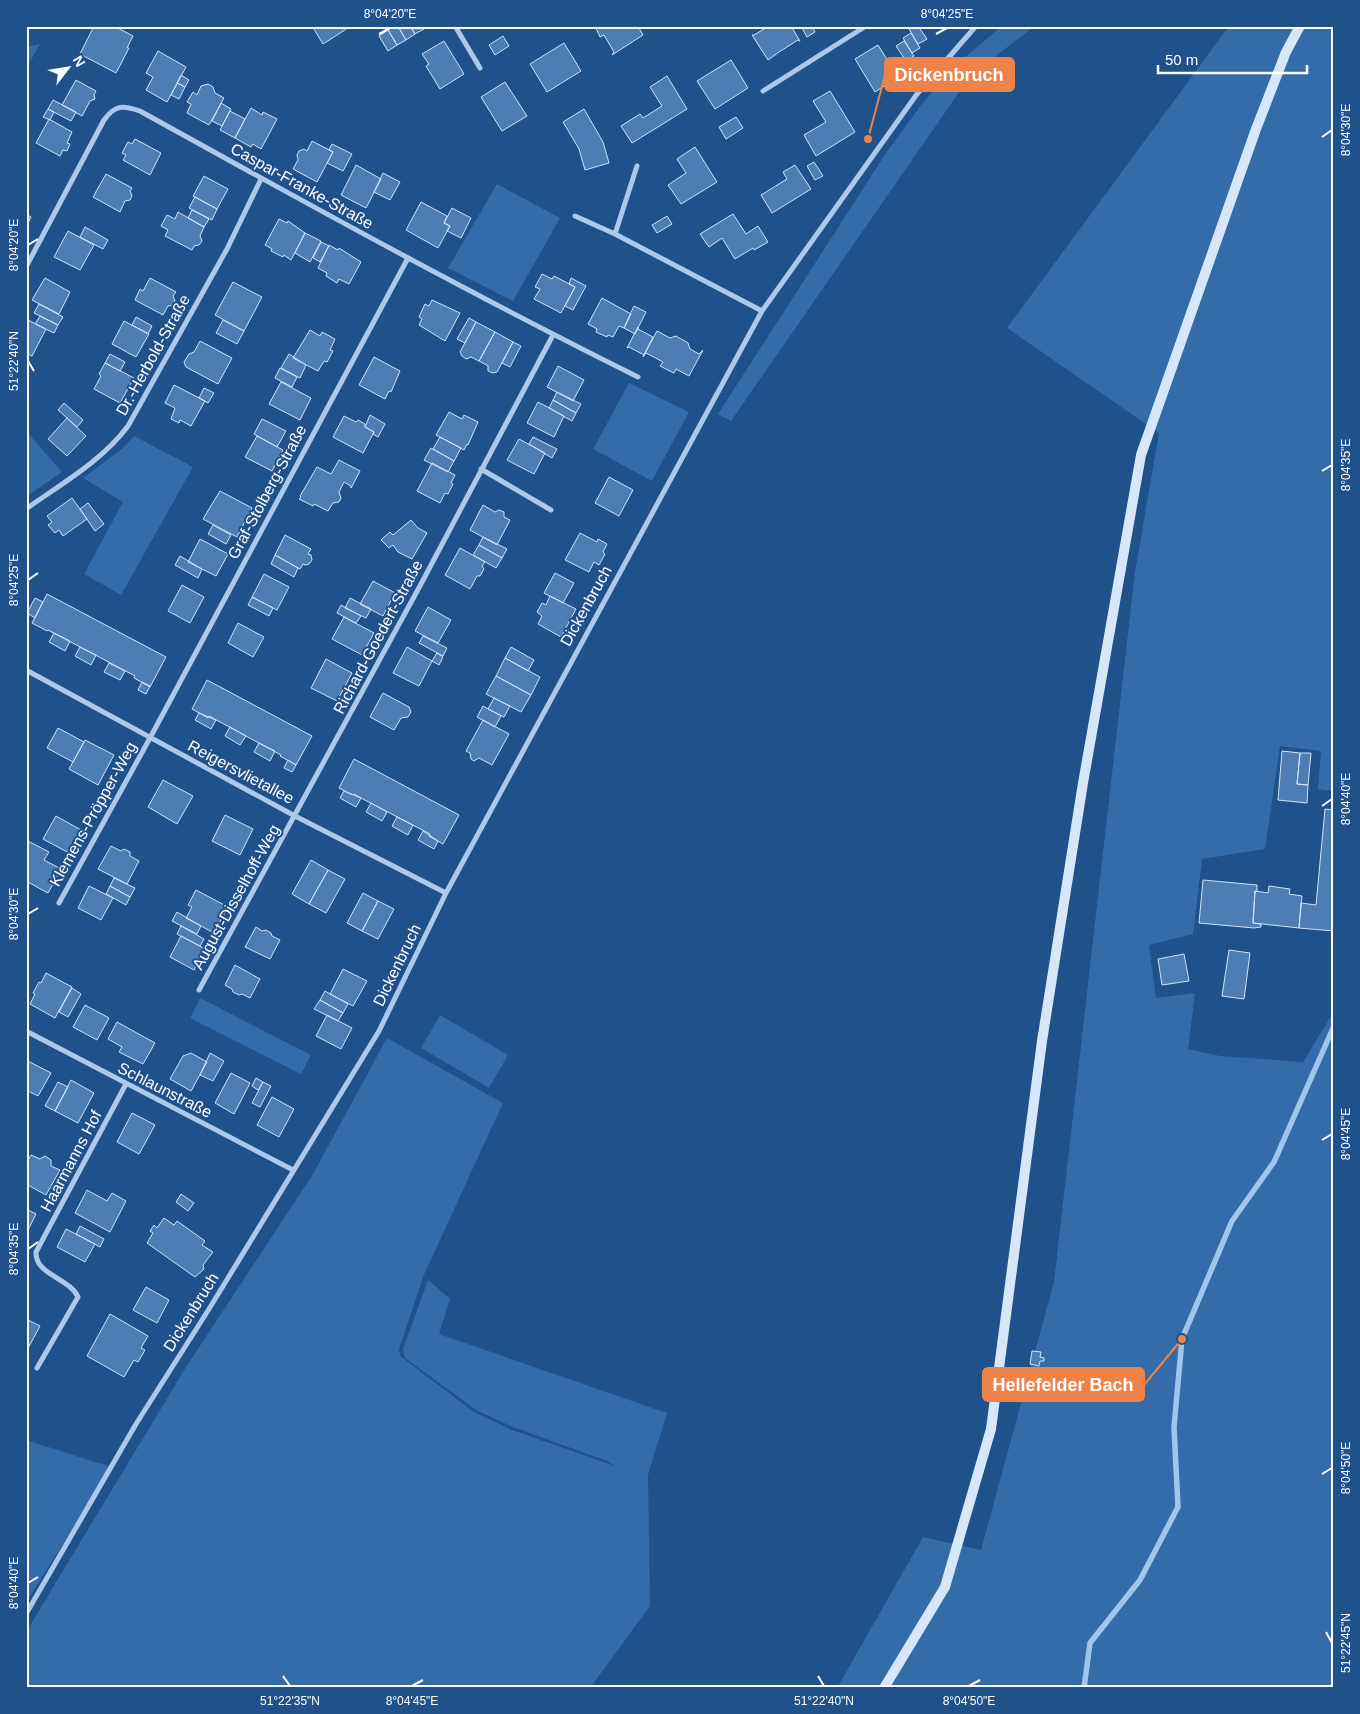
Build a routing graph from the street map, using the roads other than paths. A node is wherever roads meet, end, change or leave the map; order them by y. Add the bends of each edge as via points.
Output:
1 (456, 26) edge
2 (866, 26) edge
3 (966, 26) edge
4 (1300, 26) edge
5 (974, 28) edge
6 (480, 68) dead end
7 (763, 91) dead end
8 (637, 166) dead end
9 (261, 179) junction
10 (575, 216) dead end
11 (615, 234) junction
12 (408, 258) junction
13 (26, 267) edge
14 (762, 311) junction
15 (553, 335) junction
16 (638, 376) dead end
17 (481, 470) junction
18 (26, 509) edge
19 (550, 510) dead end
20 (26, 670) edge
21 (150, 738) junction
22 (295, 816) junction
23 (446, 893) junction
24 (59, 903) dead end
25 (199, 990) dead end
26 (26, 1031) edge
27 (126, 1084) junction
28 (293, 1170) junction
29 (37, 1368) dead end
30 (26, 1614) edge
31 (884, 1688) edge

1 - 6 street
2 - 7 street
3 - 5 street, Dickenbruch
4 - 31 main road via 1286,52 1256,129 1141,455 1082,783 1042,1041 991,1429 945,1587
5 - 14 street, Dickenbruch via 911,102
8 - 11 street
9 - 12 street, Caspar-Franke-Straße
9 - 13 street, Caspar-Franke-Straße via 140,111 119,107 104,120
9 - 18 street, Dr.-Herbold-Straße via 227,249 117,442
10 - 11 street
11 - 14 street
12 - 15 street, Caspar-Franke-Straße
12 - 21 street, Graf-Stolberg-Straße
14 - 23 street, Dickenbruch
15 - 16 street, Caspar-Franke-Straße
15 - 17 street, Richard-Goedert-Straße
17 - 19 street
17 - 22 street, Richard-Goedert-Straße
20 - 21 street, Reigersvlietallee
21 - 22 street, Reigersvlietallee
21 - 24 street, Klemens-Pröpper-Weg
22 - 23 street, Reigersvlietallee
22 - 25 street, August-Disselhoff-Weg
23 - 28 street, Dickenbruch via 379,1031
26 - 27 street, Schlaunstraße
27 - 28 street, Schlaunstraße
27 - 29 street, Haarmanns Hof via 36,1252 36,1260 42,1267 74,1290 78,1297
28 - 30 street, Dickenbruch via 136,1424

